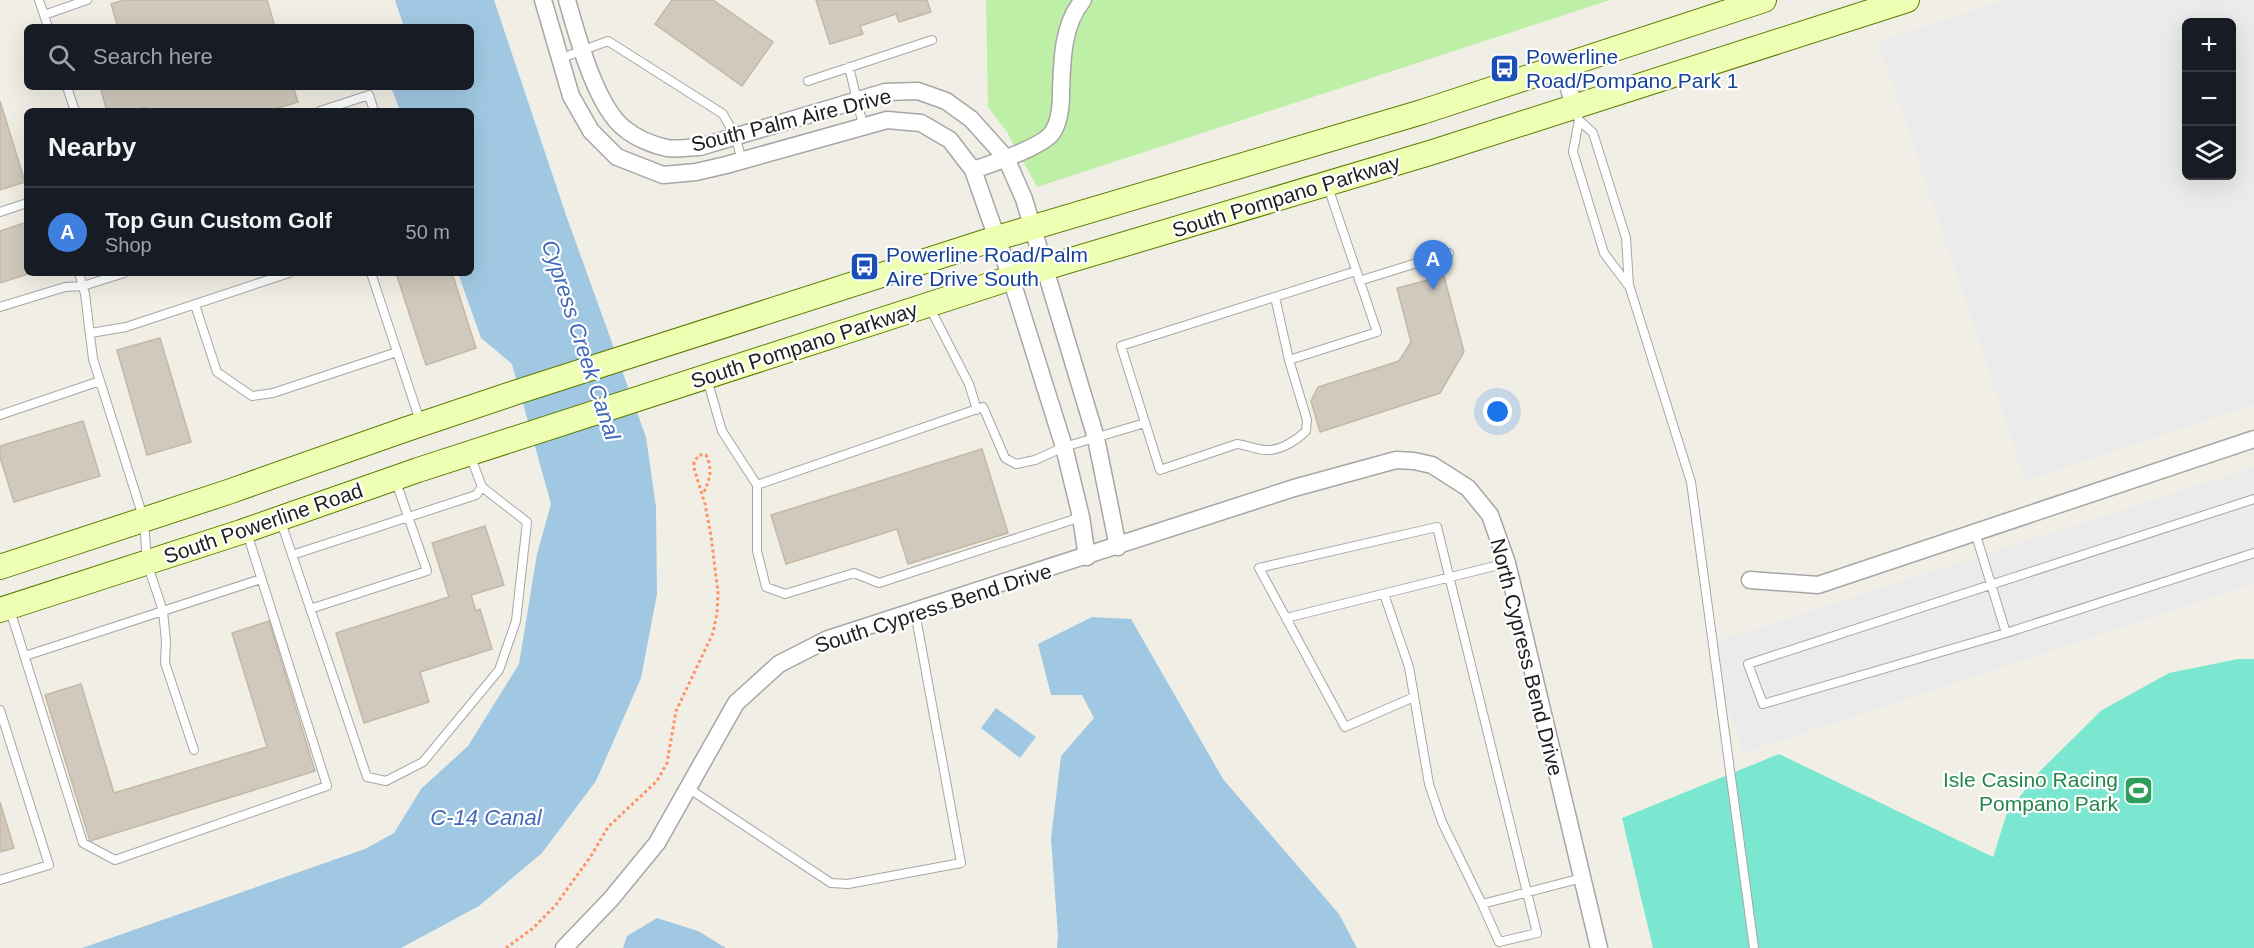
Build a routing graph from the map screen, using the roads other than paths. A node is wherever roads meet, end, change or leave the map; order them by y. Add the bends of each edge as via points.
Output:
1 (39, 0) edge
2 (87, 0) edge
3 (543, 0) edge
4 (567, 0) edge
5 (1083, 0) edge
6 (1764, 0) edge
7 (1907, 0) edge
8 (44, 15) junction
9 (47, 24) edge
10 (933, 40) dead end
11 (582, 50) junction
12 (559, 59) junction
13 (1563, 65) junction
14 (849, 67) junction
15 (808, 81) dead end
16 (68, 90) edge
17 (857, 100) junction
18 (74, 108) edge
19 (329, 108) edge
20 (373, 108) edge
21 (1576, 114) junction
22 (863, 125) junction
23 (735, 136) junction
24 (1006, 158) junction
25 (742, 160) junction
26 (973, 170) junction
27 (1327, 183) junction
28 (24, 204) edge
29 (0, 212) edge
30 (1032, 228) junction
31 (997, 238) junction
32 (1449, 253) dead end
33 (1046, 267) junction
34 (1356, 271) junction
35 (81, 276) edge
36 (115, 276) edge
37 (280, 276) edge
38 (372, 276) edge
39 (1011, 278) junction
40 (1359, 281) junction
41 (1629, 285) junction
42 (83, 286) junction
43 (1275, 297) junction
44 (195, 305) junction
45 (929, 305) junction
46 (0, 307) edge
47 (91, 333) junction
48 (397, 352) junction
49 (1289, 360) junction
50 (706, 376) junction
51 (100, 381) junction
52 (514, 393) joint
53 (977, 410) junction
54 (0, 415) edge
55 (1145, 423) junction
56 (421, 424) junction
57 (526, 435) joint
58 (1096, 438) junction
59 (2254, 439) edge
60 (1064, 447) junction
61 (470, 453) junction
62 (395, 478) junction
63 (757, 485) junction
64 (482, 487) junction
65 (2254, 499) edge
66 (408, 517) junction
67 (1081, 517) junction
68 (279, 519) junction
69 (144, 520) junction
70 (246, 531) junction
71 (1974, 532) junction
72 (1118, 547) junction
73 (2254, 553) edge
74 (292, 555) junction
75 (1088, 557) junction
76 (147, 563) junction
77 (1507, 563) junction
78 (0, 567) edge
79 (1450, 578) junction
80 (261, 579) junction
81 (1750, 580) dead end
82 (1991, 585) junction
83 (1384, 594) junction
84 (5, 608) edge
85 (310, 609) junction
86 (163, 611) junction
87 (915, 612) junction
88 (1286, 618) junction
89 (2006, 633) junction
90 (25, 657) junction
91 (1414, 697) junction
92 (0, 710) edge
93 (194, 750) dead end
94 (688, 788) junction
95 (1582, 878) junction
96 (0, 880) edge
97 (1527, 892) junction
98 (1482, 904) junction
99 (564, 948) edge
100 (1599, 948) edge
101 (1754, 948) edge

1 - 8 lane
2 - 8 lane
3 - 12 street, South Palm Aire Drive
4 - 11 street, South Palm Aire Drive
5 - 24 street via 1076,8 1063,47 1060,111 1052,133
6 - 13 main road, South Pompano Parkway
7 - 21 main road, South Pompano Parkway
8 - 9 lane
10 - 14 lane
11 - 12 lane
11 - 23 lane via 608,41 723,114
11 - 23 street, South Palm Aire Drive via 602,99 624,129 642,140 668,148 699,147
12 - 25 street, South Palm Aire Drive via 572,96 591,131 616,157 663,175 696,172
13 - 21 street
13 - 30 main road, South Pompano Parkway via 1422,112
14 - 15 lane
14 - 17 lane
16 - 18 lane
17 - 22 lane
17 - 23 street, South Palm Aire Drive
17 - 24 street, South Palm Aire Drive via 885,92 918,92 946,101 971,119
19 - 20 lane via 369,95
21 - 27 main road, South Pompano Parkway
21 - 41 lane via 1593,133 1626,238
21 - 41 lane via 1573,152 1604,253
22 - 25 street, South Palm Aire Drive
22 - 26 street, South Palm Aire Drive via 887,120 921,123 950,140
23 - 25 lane
24 - 26 street
24 - 30 street, South Palm Aire Drive
26 - 31 street, South Palm Aire Drive
27 - 33 main road, South Pompano Parkway
27 - 34 lane
28 - 29 lane
30 - 31 main road, South Pompano Parkway
30 - 33 street
31 - 39 street
31 - 52 main road, South Pompano Parkway
32 - 40 lane
33 - 39 main road, South Pompano Parkway
33 - 58 street
34 - 40 lane
34 - 43 lane
35 - 42 lane
36 - 42 lane
37 - 44 lane
38 - 48 lane
39 - 45 main road, South Pompano Parkway
39 - 60 street
40 - 49 lane via 1377,332
41 - 101 lane via 1691,482
42 - 46 lane via 65,287
42 - 47 lane
43 - 49 lane
43 - 55 lane via 1121,346
44 - 47 lane via 126,327
44 - 48 lane via 217,372 252,396 273,393
45 - 50 main road, South Pompano Parkway
45 - 53 lane via 969,384
47 - 51 lane
48 - 56 lane
49 - 55 lane via 1307,420 1306,431 1274,450 1237,444 1160,470
50 - 57 main road, South Pompano Parkway
50 - 63 lane via 722,431
51 - 54 lane
51 - 69 lane
52 - 56 main road, South Powerline Road
53 - 60 lane via 983,408 1005,458 1016,464
53 - 63 lane
55 - 58 lane
56 - 69 main road, South Powerline Road
57 - 61 main road, South Powerline Road
58 - 60 lane
58 - 72 street
59 - 71 street
60 - 67 street
61 - 62 main road, South Powerline Road
61 - 64 lane
62 - 66 lane
62 - 68 main road, South Powerline Road
63 - 67 lane via 757,551 766,587 785,594 854,573 879,583
64 - 66 lane via 476,495
64 - 85 lane via 527,522 516,621 499,670 423,762 386,781 367,777
65 - 82 lane
66 - 74 lane
66 - 85 lane via 427,571
67 - 75 street
68 - 70 main road, South Powerline Road
68 - 74 lane
69 - 76 lane
69 - 78 main road, South Powerline Road
70 - 76 main road, South Powerline Road
70 - 80 lane
71 - 81 street via 1818,585
71 - 82 lane
72 - 75 street, North Cypress Bend Drive
72 - 77 street, North Cypress Bend Drive via 1294,488 1396,460 1414,460 1432,465 1468,488 1490,515
73 - 89 lane
74 - 85 lane
75 - 87 street, South Cypress Bend Drive
76 - 84 main road, South Powerline Road
76 - 86 lane
77 - 79 lane
77 - 95 street, North Cypress Bend Drive
79 - 83 lane
79 - 88 lane via 1437,527 1259,568
79 - 97 lane
80 - 86 lane
80 - 90 lane via 327,786 115,860 83,843
82 - 89 lane
82 - 89 lane via 1748,664 1763,704
83 - 88 lane
83 - 91 lane via 1409,667
84 - 90 lane
86 - 90 lane
86 - 93 lane via 165,663
87 - 94 street, South Cypress Bend Drive via 828,639 779,664 736,703
87 - 94 lane via 961,862 848,884 831,883
88 - 91 lane via 1345,727
91 - 98 lane via 1429,784 1442,822
92 - 96 lane via 49,865
94 - 99 street, South Cypress Bend Drive via 657,843
95 - 97 lane
95 - 100 street, North Cypress Bend Drive
97 - 98 lane
97 - 98 lane via 1537,933 1499,942

